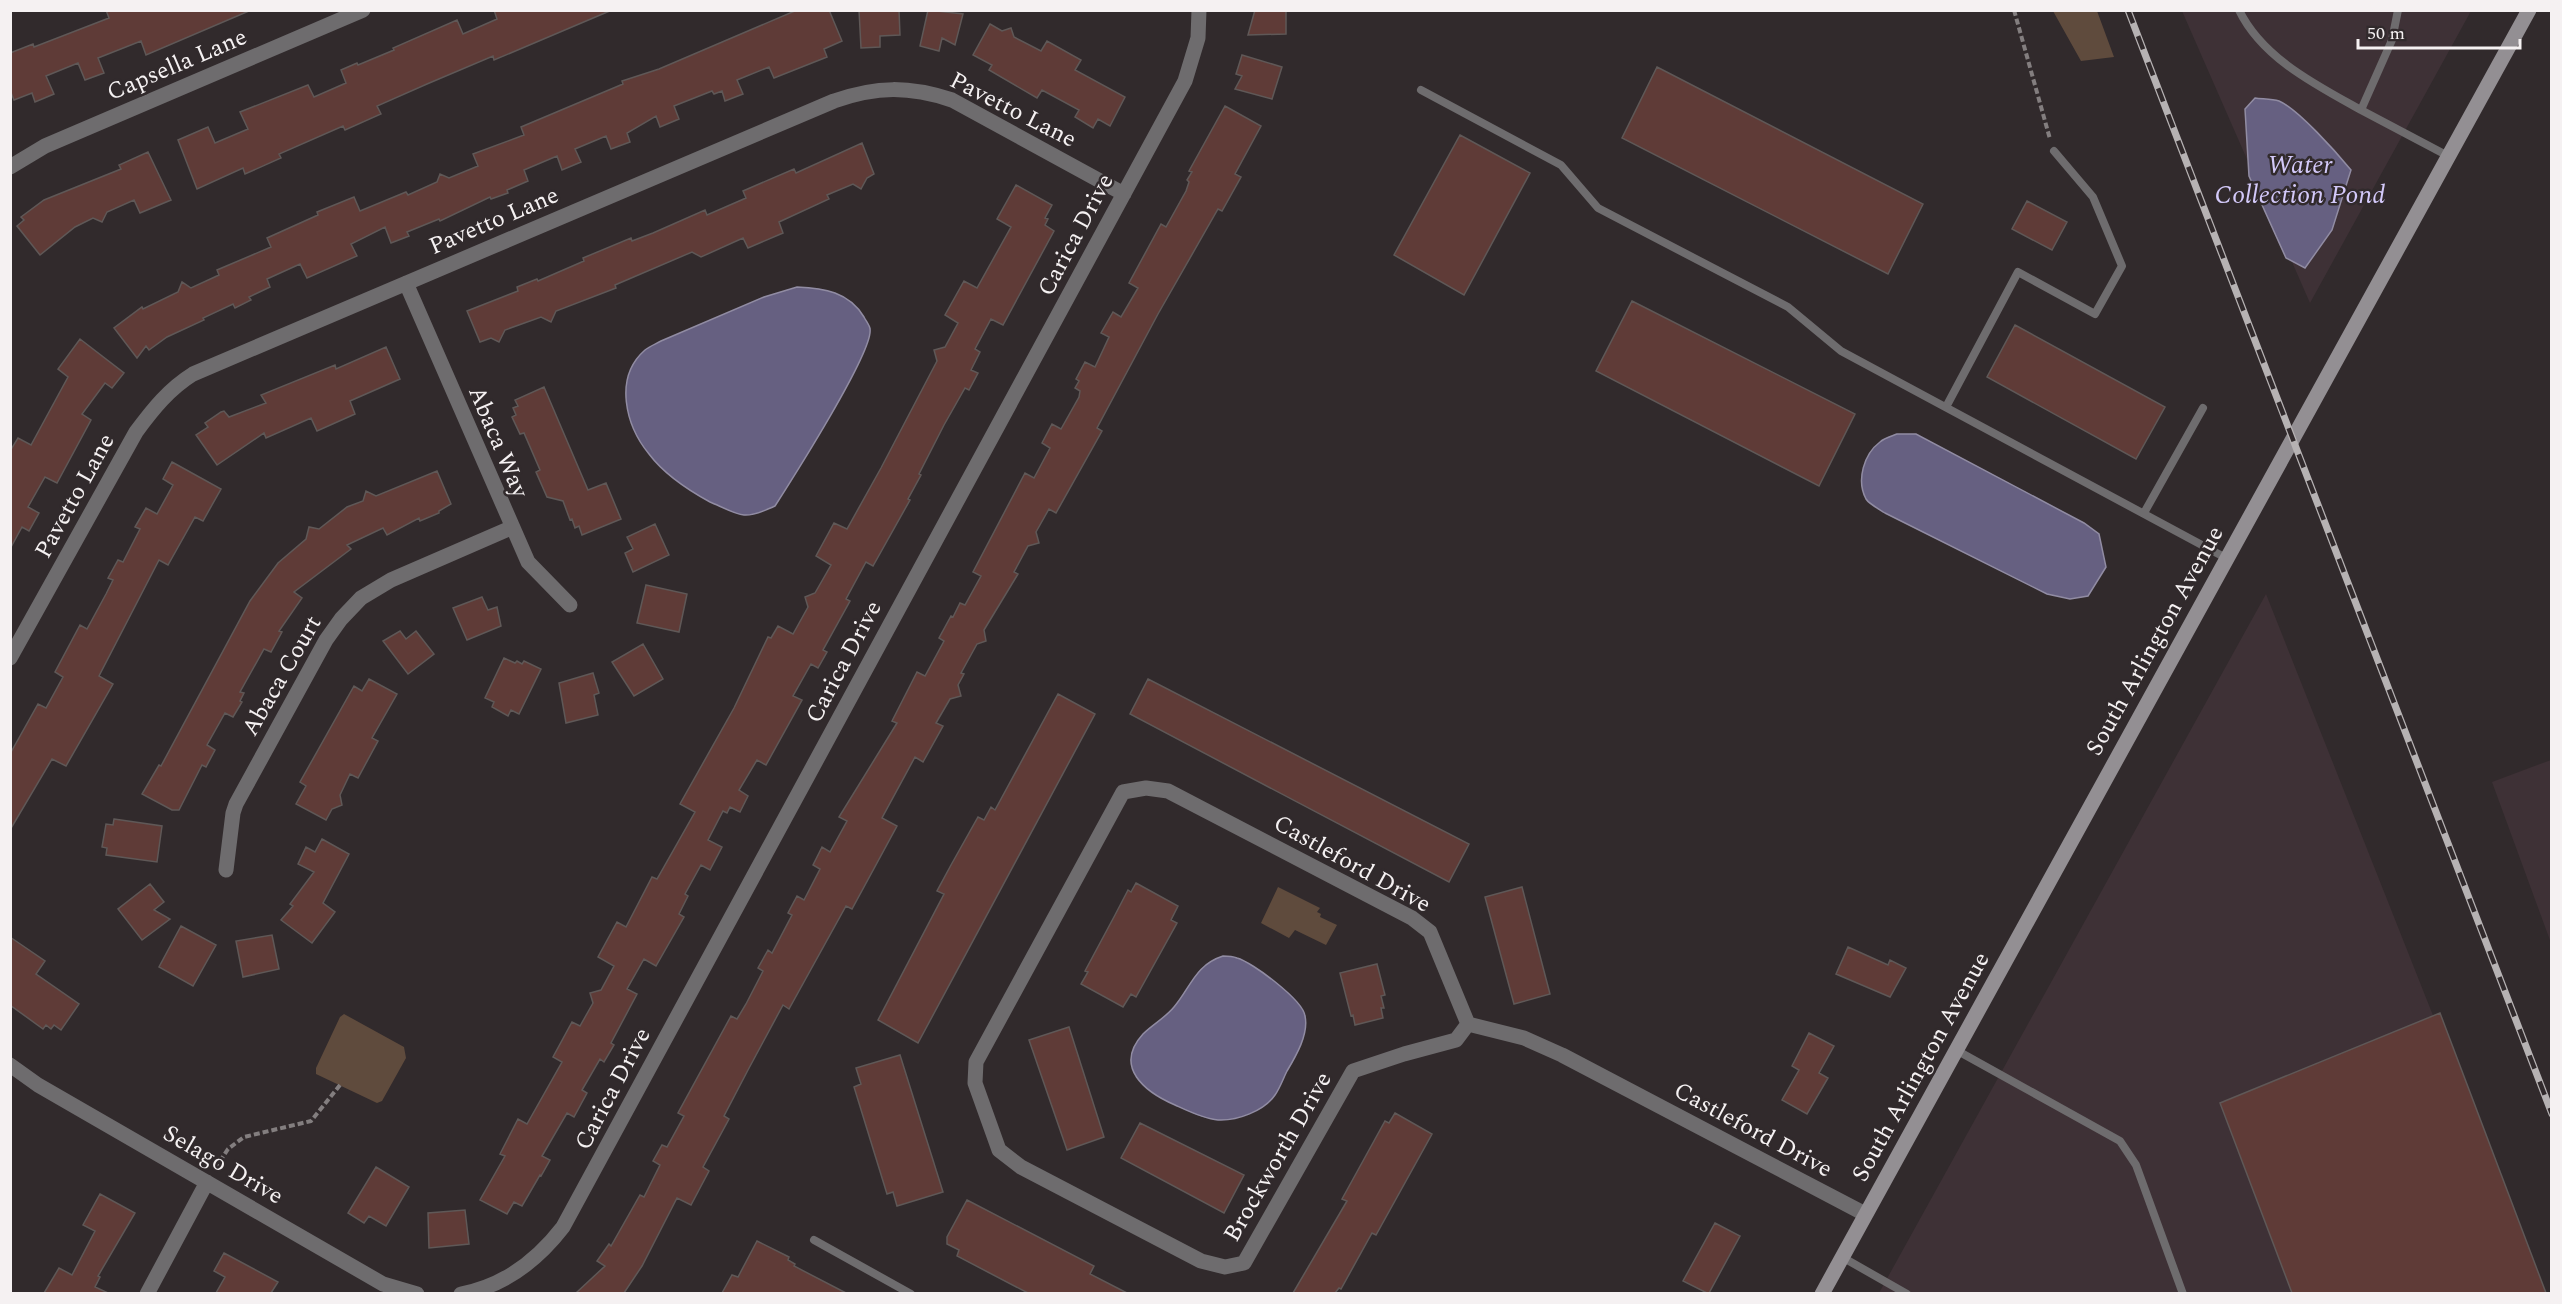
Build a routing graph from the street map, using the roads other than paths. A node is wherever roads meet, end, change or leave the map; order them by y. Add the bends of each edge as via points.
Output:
1 (363, 10) edge
2 (1199, 10) edge
3 (2239, 10) edge
4 (2398, 10) edge
5 (2529, 10) edge
6 (1421, 90) dead end
7 (2361, 110) junction
8 (2054, 151) road end
9 (2450, 157) junction
10 (10, 167) edge
11 (1124, 194) junction
12 (406, 283) junction
13 (1946, 407) junction
14 (2203, 408) dead end
15 (2144, 513) junction
16 (511, 528) junction
17 (2226, 558) junction
18 (570, 605) dead end
19 (10, 658) edge
20 (226, 870) dead end
21 (1468, 1024) junction
22 (1956, 1050) junction
23 (10, 1065) edge
24 (999, 1150) joint
25 (207, 1182) junction
26 (1865, 1214) junction
27 (814, 1240) dead end
28 (1842, 1257) junction
29 (466, 1292) edge
30 (147, 1293) edge
31 (417, 1293) edge
32 (911, 1293) edge
33 (1822, 1293) edge
34 (1907, 1293) edge
35 (2183, 1293) edge

1 - 10 street, Capsella Lane via 45,146
2 - 11 street, Carica Drive via 1198,38 1185,81
3 - 7 lane via 2248,29 2301,77
4 - 7 lane via 2392,40
5 - 9 main road, South Arlington Avenue
6 - 13 lane via 1561,165 1598,208 1788,307 1841,351
7 - 9 lane
8 - 13 lane via 2093,197 2122,266 2095,314 2018,272
9 - 17 main road, South Arlington Avenue
11 - 12 street, Pavetto Lane via 952,100 922,91 879,89 834,101
11 - 29 street, Carica Drive via 563,1227 526,1266 493,1285
12 - 16 street, Abaca Way
12 - 19 street, Pavetto Lane via 193,374 157,402 136,432
13 - 15 lane
14 - 15 lane
15 - 17 lane
16 - 18 street, Abaca Way via 528,562
16 - 20 street, Abaca Court via 391,580 361,598 341,619 236,804
17 - 22 main road, South Arlington Avenue
21 - 24 street, Brockworth Drive via 1456,1040 1353,1071 1244,1263 1225,1267 1201,1261 1021,1167
21 - 24 street, Castleford Drive via 1430,932 1412,918 1168,791 1146,788 1123,792 976,1062 975,1083
21 - 26 street, Castleford Drive via 1524,1038 1562,1055
22 - 26 main road, South Arlington Avenue
22 - 35 lane via 2120,1141 2136,1165
23 - 25 street, Selago Drive
25 - 30 street
25 - 31 street, Selago Drive via 383,1284
26 - 28 main road, South Arlington Avenue
27 - 32 lane
28 - 33 main road, South Arlington Avenue
28 - 34 lane

